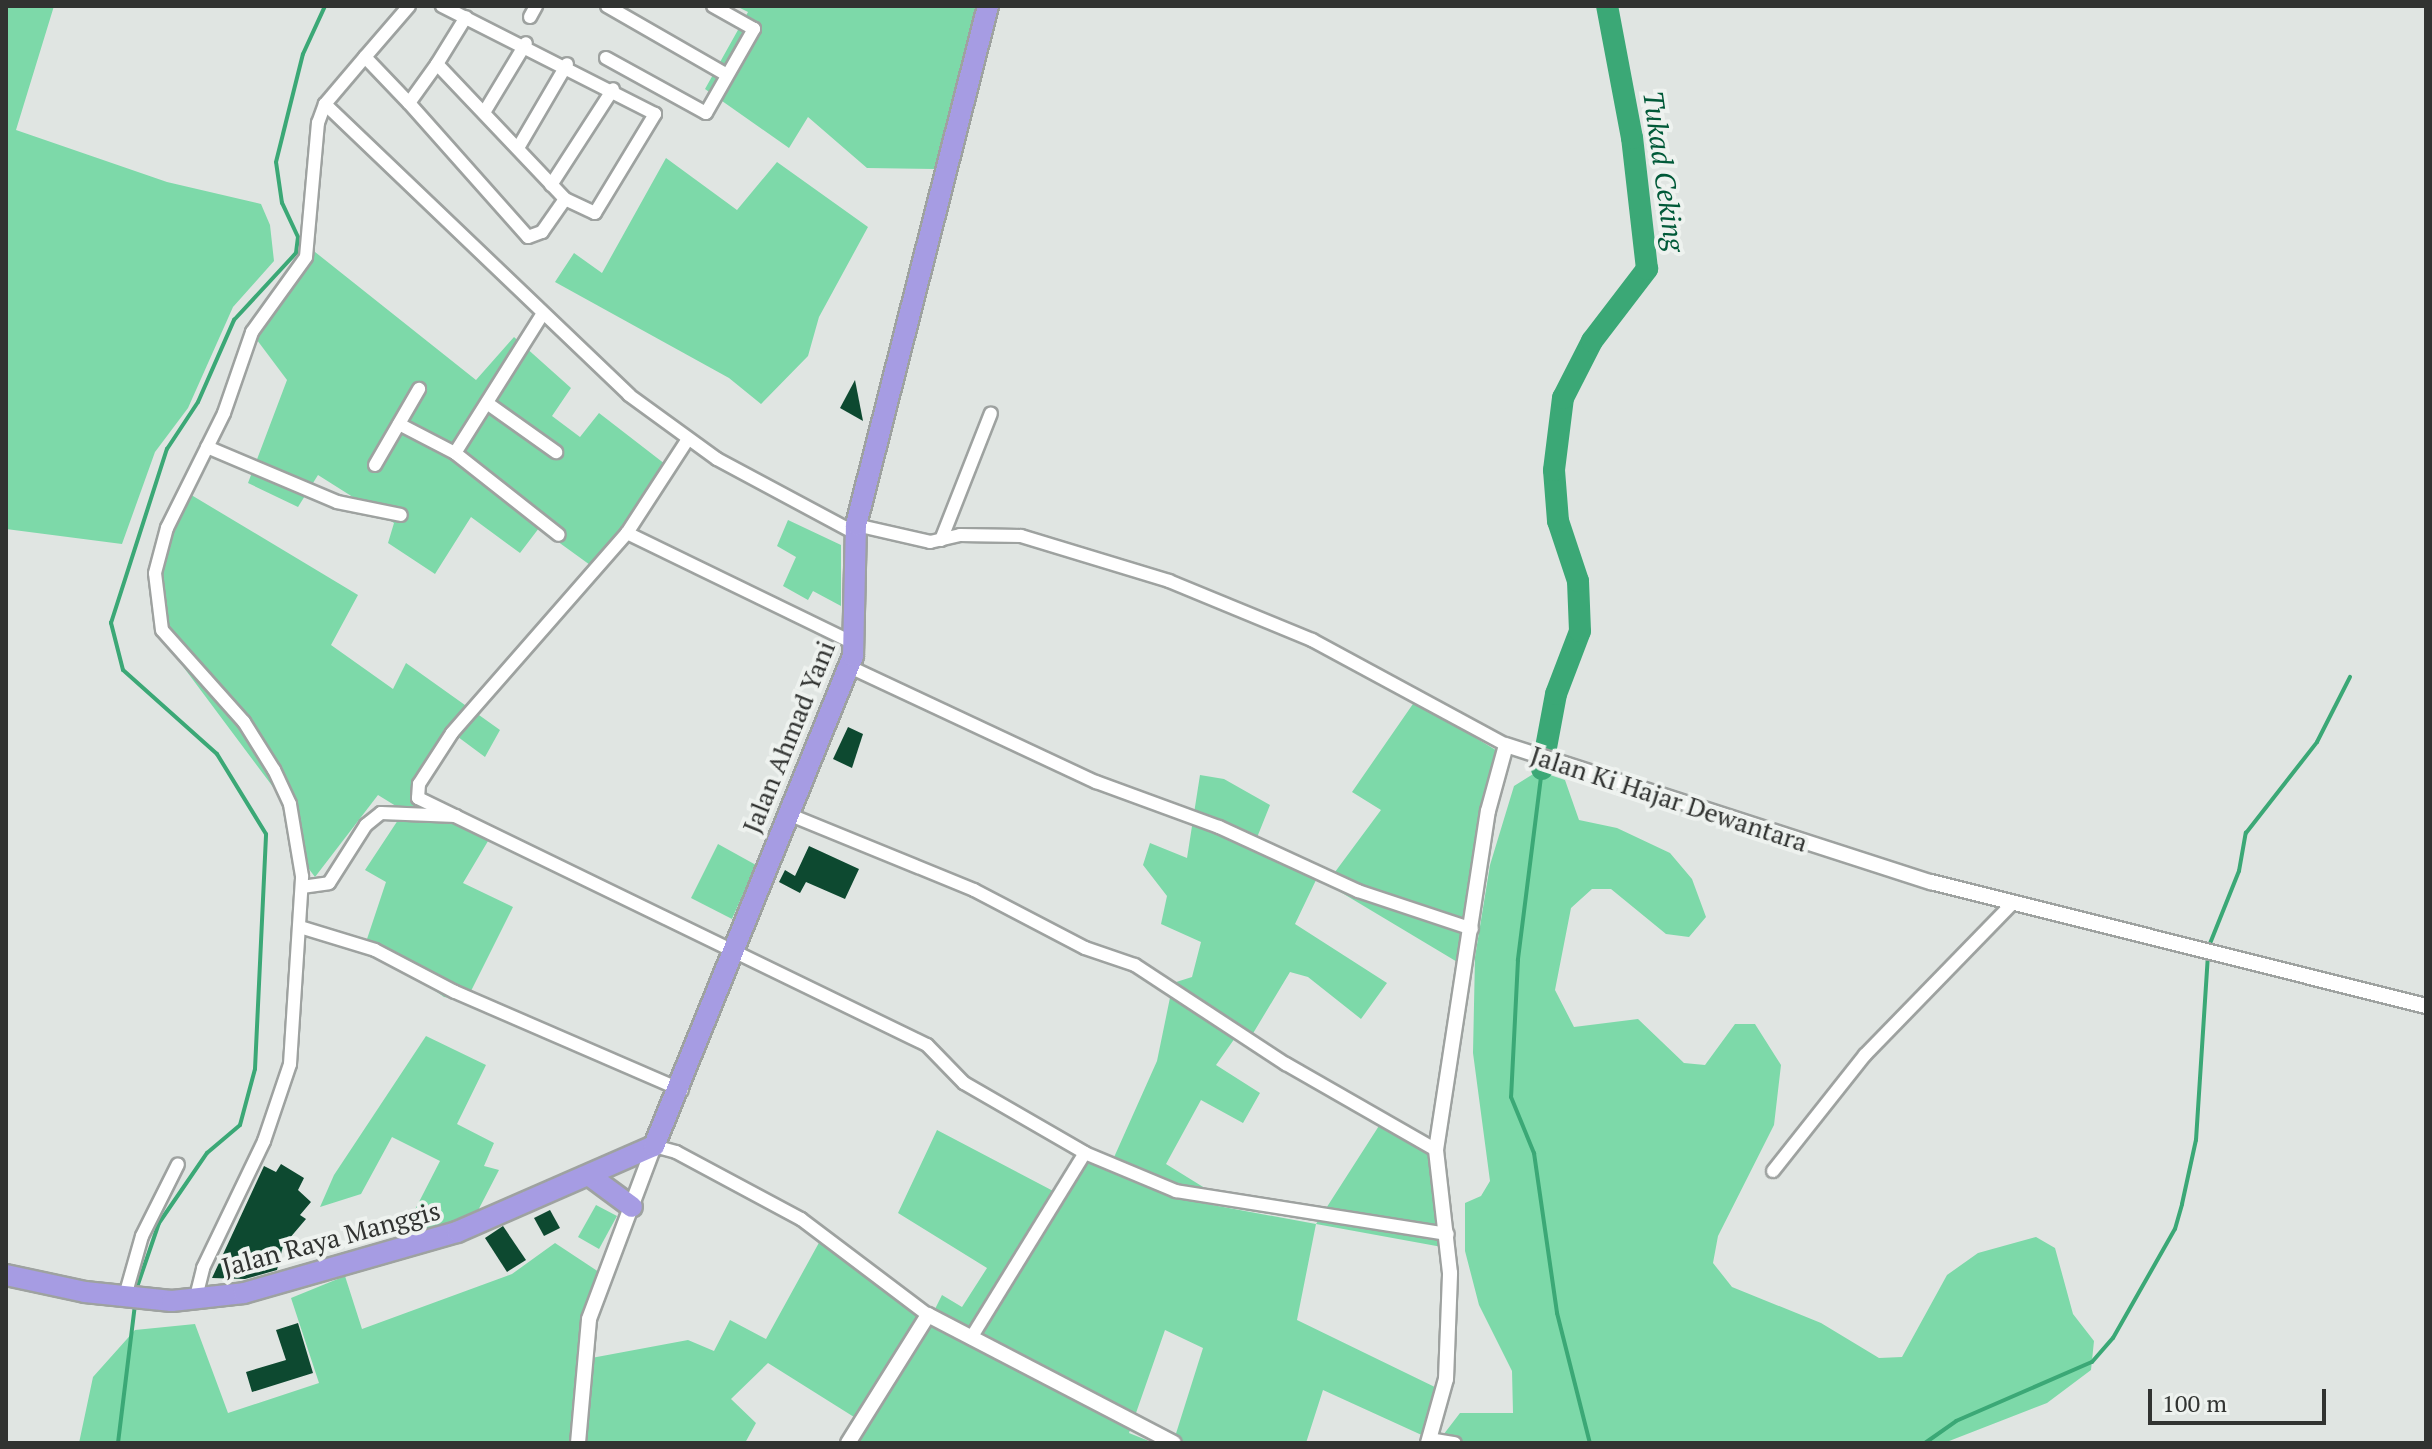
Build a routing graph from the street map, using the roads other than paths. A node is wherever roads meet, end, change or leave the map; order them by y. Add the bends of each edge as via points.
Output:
1 (409, 6) edge
2 (442, 6) edge
3 (607, 6) edge
4 (713, 6) edge
5 (988, 6) edge
6 (466, 17) junction
7 (526, 43) junction
8 (365, 57) junction
9 (606, 58) dead end
10 (437, 64) junction
11 (567, 64) junction
12 (727, 75) junction
13 (613, 89) junction
14 (409, 103) junction
15 (325, 104) junction
16 (485, 111) junction
17 (518, 148) junction
18 (551, 185) junction
19 (565, 199) junction
20 (542, 315) junction
21 (419, 389) dead end
22 (487, 403) junction
23 (991, 413) dead end
24 (399, 424) junction
25 (688, 439) junction
26 (207, 447) junction
27 (556, 452) dead end
28 (455, 453) junction
29 (375, 465) dead end
30 (401, 515) dead end
31 (856, 530) junction
32 (627, 533) junction
33 (559, 535) dead end
34 (941, 540) junction
35 (856, 644) junction
36 (850, 667) junction
37 (1506, 745) junction
38 (788, 814) junction
39 (456, 816) junction
40 (302, 887) junction
41 (2011, 905) junction
42 (300, 927) junction
43 (1472, 929) junction
44 (735, 948) junction
45 (2426, 1006) edge
46 (682, 1090) junction
47 (654, 1146) junction
48 (1436, 1150) junction
49 (1085, 1153) junction
50 (178, 1164) dead end
51 (1773, 1171) dead end
52 (590, 1176) junction
53 (632, 1207) junction
54 (1448, 1234) junction
55 (6, 1275) edge
56 (128, 1297) junction
57 (195, 1301) junction
58 (928, 1315) junction
59 (971, 1338) junction
60 (1429, 1441) edge
61 (578, 1443) edge
62 (848, 1443) edge
63 (1174, 1443) edge
64 (1455, 1443) edge

1 - 8 street
2 - 6 street
3 - 12 street
4 - 12 street via 754,29
5 - 31 highway, Jalan Ahmad Yani
6 - 7 street
6 - 10 street
7 - 11 street
7 - 16 street
8 - 14 street
8 - 15 street
9 - 12 street via 706,113
10 - 14 street
10 - 16 street
11 - 13 street
11 - 17 street
13 - 18 street
13 - 19 street via 656,117 599,210 590,214
14 - 19 street via 528,237 542,232
15 - 20 street
15 - 26 street via 306,257 252,332
16 - 17 street
17 - 18 street
18 - 19 street
20 - 22 street
20 - 25 street via 588,360
21 - 24 street
22 - 27 street
22 - 28 street
23 - 34 street
24 - 28 street
24 - 29 street
25 - 31 street
25 - 32 street
26 - 30 street via 337,502
26 - 40 street via 167,528 155,608 170,641 244,722 274,770 298,834
28 - 33 street
31 - 34 street
31 - 35 highway, Jalan Ahmad Yani
32 - 35 street
32 - 39 street via 452,733 419,784 418,798
34 - 37 street via 1021,536 1169,581 1312,640
35 - 36 highway, Jalan Ahmad Yani
36 - 38 highway, Jalan Ahmad Yani
36 - 43 street via 1078,774 1164,805 1323,877
37 - 41 street, Jalan Ki Hajar Dewantara via 1771,834
37 - 43 street, Jalan Ki Hajar Dewantara via 1490,798
38 - 44 highway, Jalan Ahmad Yani
38 - 48 street via 974,890 1085,948 1135,965 1286,1064
39 - 40 street via 442,820 381,813 366,825 329,883
39 - 44 street
40 - 42 street
41 - 45 street, Jalan Ki Hajar Dewantara
41 - 51 street via 1865,1055
42 - 46 street via 375,950 455,992
42 - 57 street via 290,1064 264,1141 203,1268
43 - 48 street, Jalan Ki Hajar Dewantara
44 - 46 highway, Jalan Ahmad Yani
44 - 49 street via 927,1045 964,1083
46 - 47 highway, Jalan Ahmad Yani
47 - 52 highway, Jalan Raya Manggis
47 - 53 street
47 - 58 street via 676,1152 801,1219
48 - 54 street, Jalan Ki Hajar Dewantara
49 - 54 street via 1176,1191
49 - 59 street
50 - 56 street via 142,1236
52 - 53 highway
52 - 57 highway, Jalan Raya Manggis via 457,1232 310,1277
53 - 61 street via 607,1259 589,1319
54 - 60 street, Jalan Ki Hajar Dewantara via 1446,1379
55 - 56 highway, Jalan Raya Manggis
56 - 57 highway, Jalan Raya Manggis
58 - 59 street
58 - 62 street
59 - 63 street
60 - 64 street

